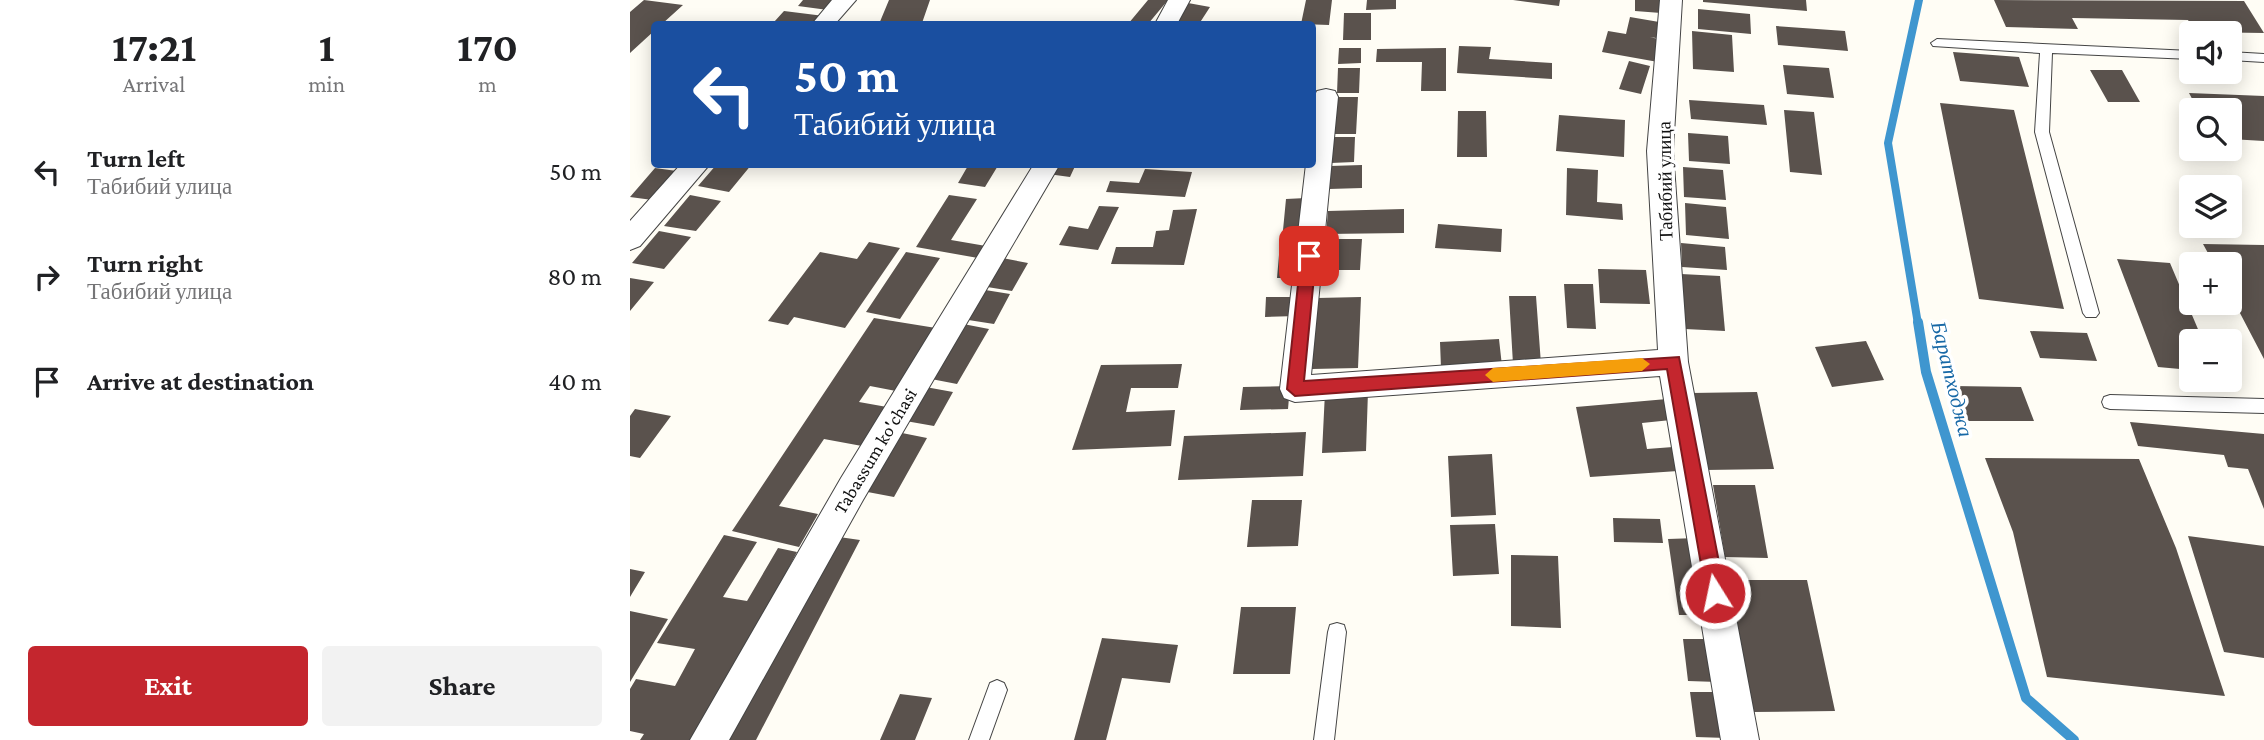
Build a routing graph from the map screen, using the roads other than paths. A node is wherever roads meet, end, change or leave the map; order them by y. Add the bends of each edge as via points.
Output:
1 (845, 0) edge
2 (1179, 0) edge
3 (1671, 0) edge
4 (826, 21) edge
5 (1168, 21) edge
6 (1937, 43) dead end
7 (2046, 50) junction
8 (2179, 55) edge
9 (2242, 57) edge
10 (2264, 58) edge
11 (1326, 97) dead end
12 (693, 168) edge
13 (1045, 168) edge
14 (630, 239) edge
15 (2091, 313) dead end
16 (1673, 362) junction
17 (2110, 402) dead end
18 (2264, 406) edge
19 (1337, 632) dead end
20 (997, 690) dead end
21 (709, 740) edge
22 (979, 740) edge
23 (1324, 740) edge
24 (1740, 740) edge

1 - 4 street
2 - 5 street
3 - 16 street, Табибий улица via 1660,150
6 - 7 lane
7 - 8 lane
7 - 15 lane via 2042,132
9 - 10 lane
11 - 16 street via 1295,389
12 - 14 street
13 - 21 street, Tabassum ko'chasi via 852,489
16 - 24 street, Табибий улица
17 - 18 lane
19 - 23 lane
20 - 22 lane

